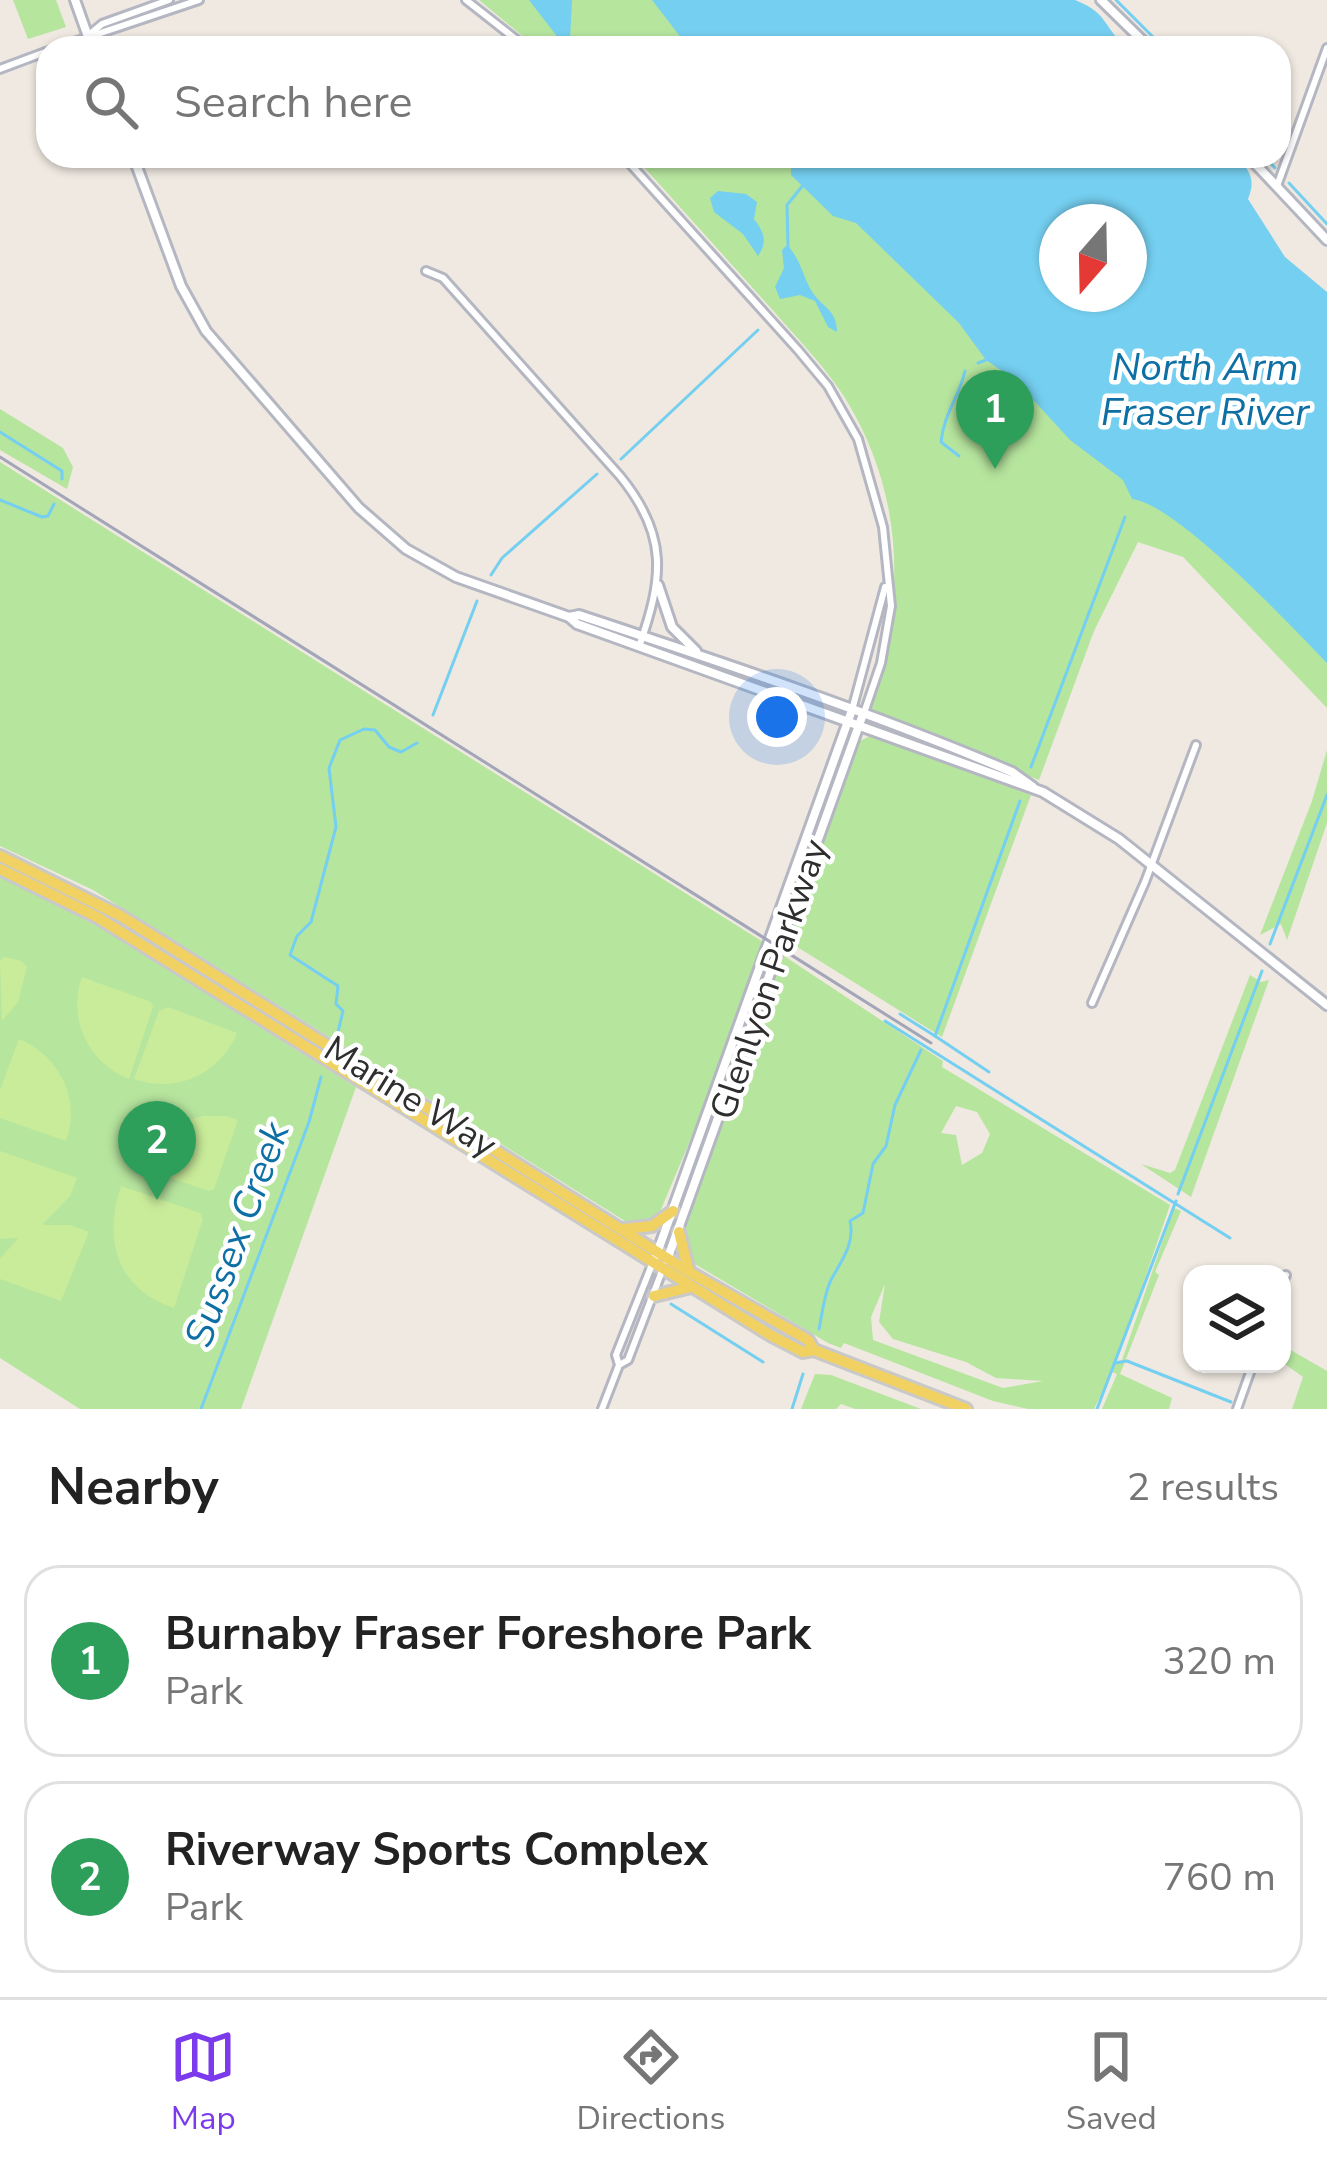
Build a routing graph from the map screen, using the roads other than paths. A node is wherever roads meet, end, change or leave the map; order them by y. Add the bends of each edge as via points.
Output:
1 (75, 0) edge
2 (169, 0) edge
3 (199, 0) edge
4 (466, 0) edge
5 (1101, 0) edge
6 (87, 36) junction
7 (512, 36) edge
8 (1138, 36) edge
9 (1327, 48) edge
10 (36, 56) edge
11 (0, 69) edge
12 (1291, 146) edge
13 (137, 168) edge
14 (634, 168) edge
15 (1259, 168) edge
16 (1283, 168) edge
17 (1276, 187) junction
18 (1327, 240) edge
19 (426, 271) dead end
20 (887, 584) junction
21 (658, 585) junction
22 (569, 617) junction
23 (643, 636) junction
24 (639, 647) junction
25 (707, 658) junction
26 (852, 710) junction
27 (863, 714) junction
28 (853, 725) junction
29 (1196, 745) dead end
30 (1033, 787) junction
31 (0, 856) edge
32 (1150, 865) junction
33 (0, 869) edge
34 (1092, 1003) dead end
35 (1327, 1005) edge
36 (673, 1211) junction
37 (623, 1229) junction
38 (679, 1232) junction
39 (660, 1260) junction
40 (689, 1272) junction
41 (691, 1287) junction
42 (654, 1296) junction
43 (814, 1350) junction
44 (619, 1366) junction
45 (1250, 1373) edge
46 (602, 1409) edge
47 (966, 1409) edge
48 (1237, 1409) edge

1 - 6 street
2 - 6 street
3 - 6 street
4 - 7 street
5 - 8 street
9 - 12 street
10 - 11 street
13 - 22 street via 206,331 359,508 438,568
14 - 20 street, Glenlyon Parkway via 843,410 875,489
15 - 17 street
16 - 17 street
17 - 18 street
19 - 21 street via 443,278 630,488 654,538
20 - 26 street, Glenlyon Parkway
20 - 27 street, Glenlyon Parkway via 888,636
21 - 23 street
21 - 25 street via 673,627
22 - 23 street
22 - 24 street
23 - 24 street
23 - 25 street
24 - 28 street
25 - 26 street
26 - 27 street
26 - 28 street, Glenlyon Parkway
27 - 28 street, Glenlyon Parkway
27 - 30 street via 1000,766
28 - 30 street
28 - 36 street, Glenlyon Parkway
28 - 38 street, Glenlyon Parkway
29 - 32 street
30 - 32 street
31 - 37 main road, Marine Way via 122,916
32 - 34 street
32 - 35 street
33 - 39 main road, Marine Way via 97,916
36 - 37 main road via 652,1226
36 - 39 street, Glenlyon Parkway
37 - 39 main road, Marine Way
38 - 39 street, Glenlyon Parkway
38 - 40 main road
39 - 40 main road, Marine Way
39 - 41 main road, Marine Way
39 - 42 street, Glenlyon Parkway
39 - 44 street, Glenlyon Parkway via 616,1355
40 - 43 main road, Marine Way
41 - 42 main road
41 - 43 main road, Marine Way via 803,1352
42 - 44 street, Glenlyon Parkway
43 - 47 main road, Marine Way
44 - 46 street, Glenlyon Parkway
45 - 48 street

